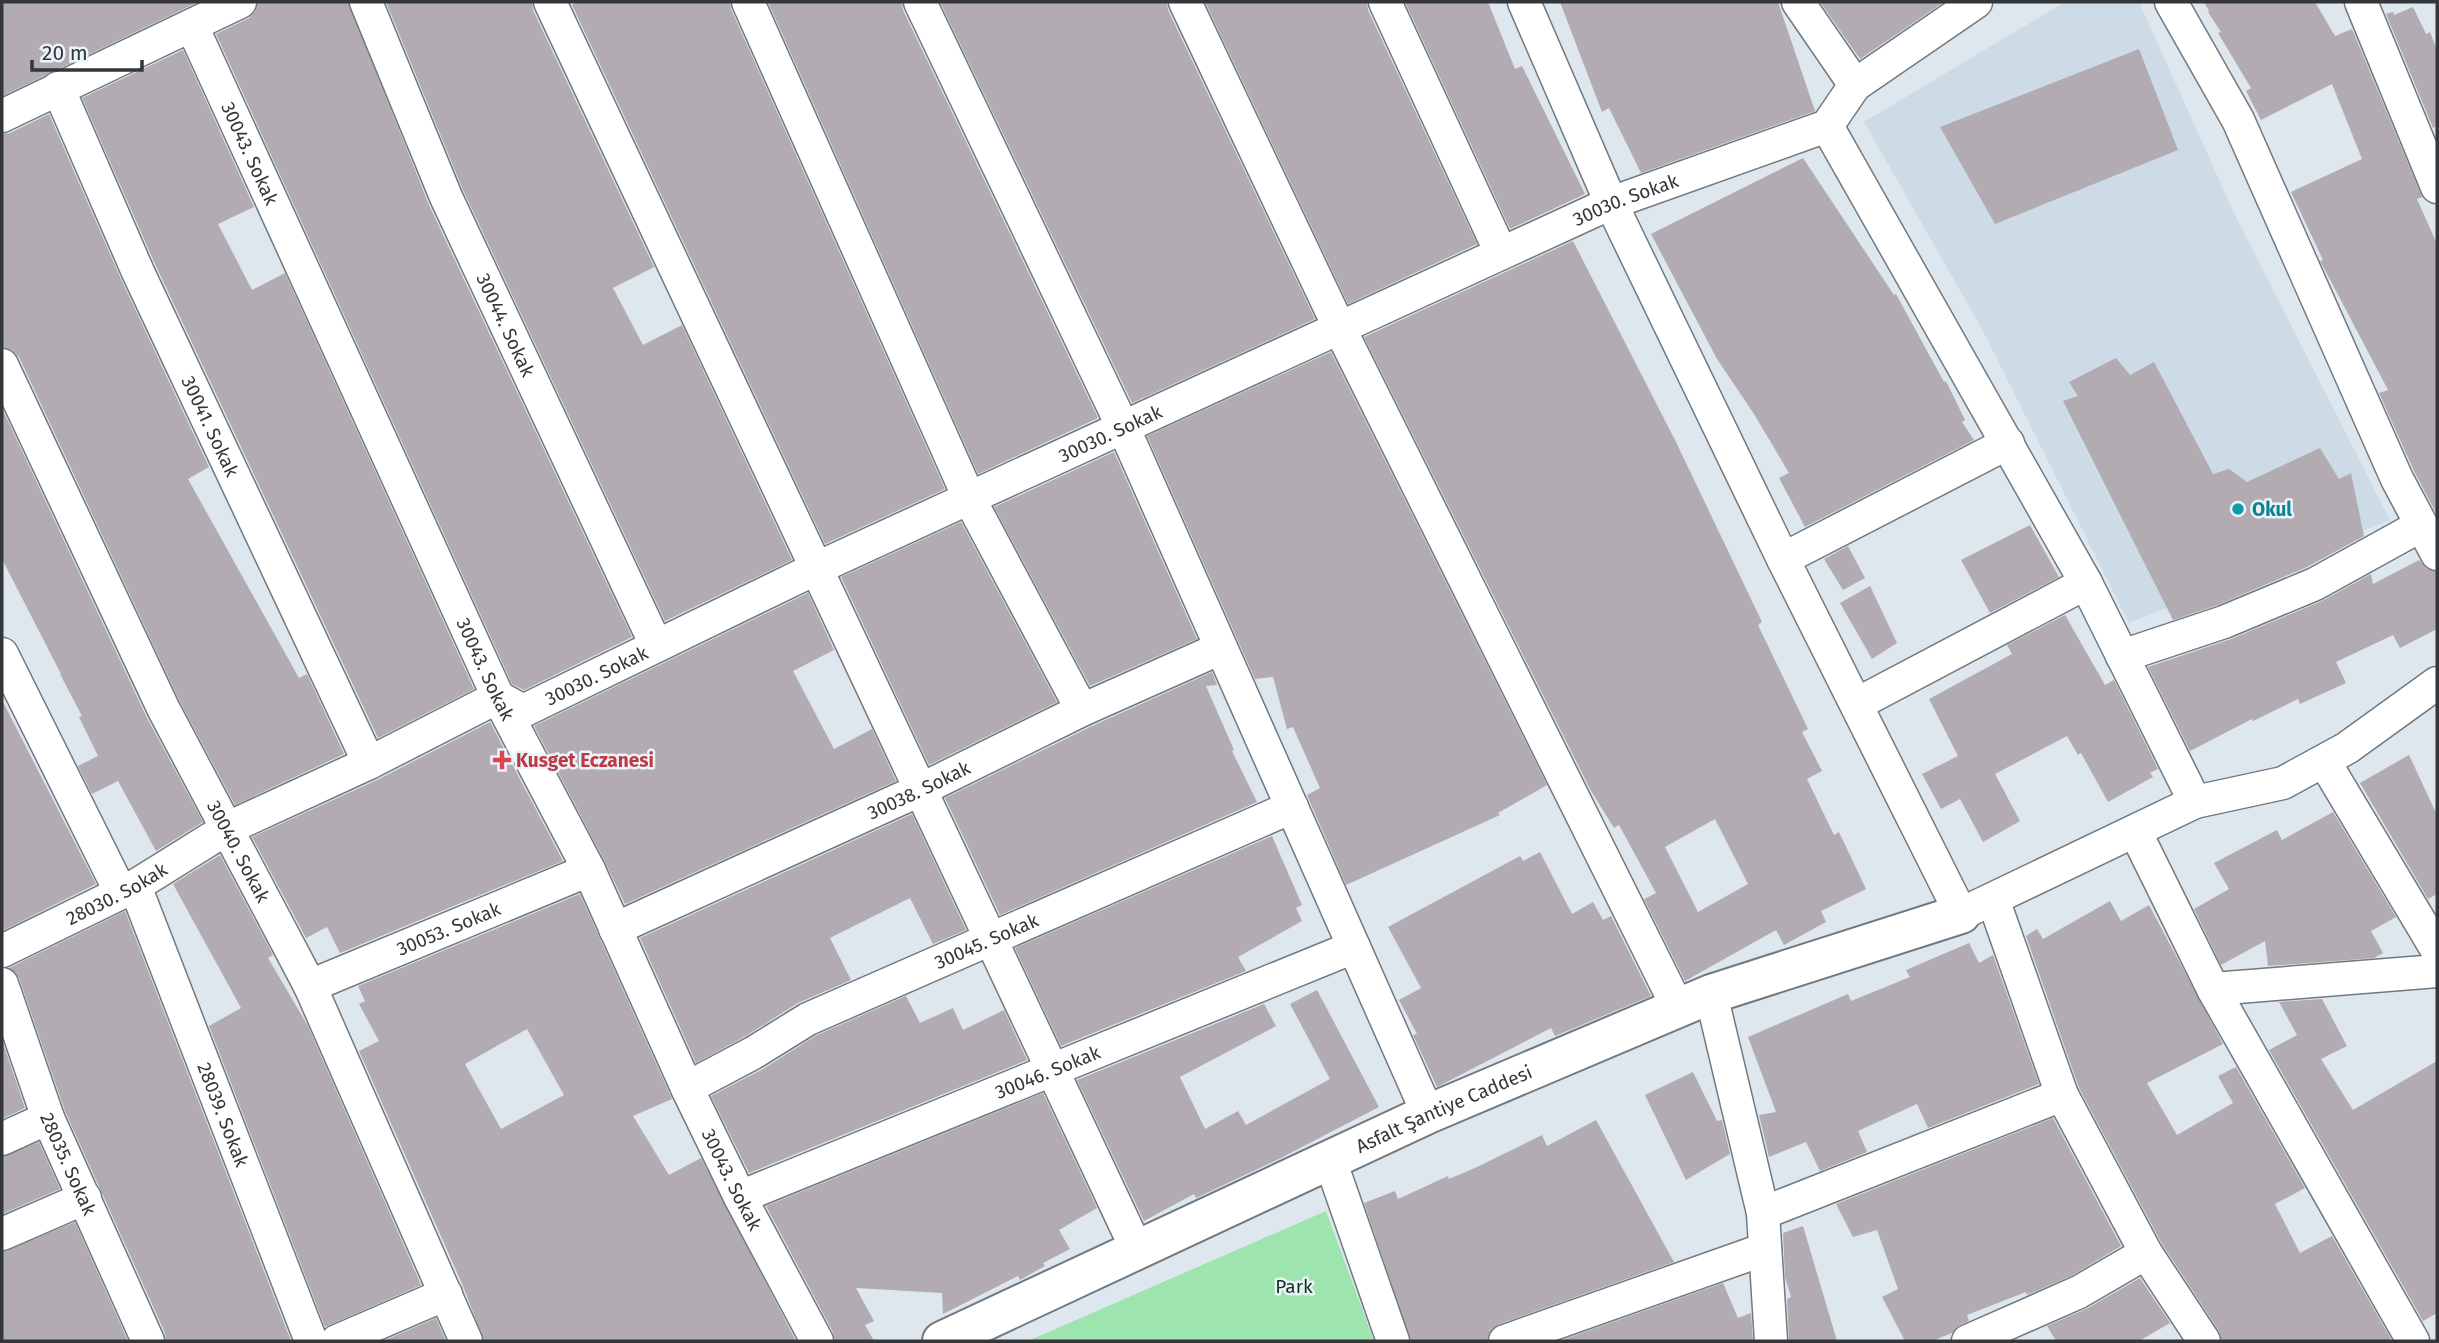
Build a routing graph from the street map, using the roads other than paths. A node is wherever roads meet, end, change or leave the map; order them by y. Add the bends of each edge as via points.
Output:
1 (240, 2) edge
2 (366, 2) edge
3 (550, 2) edge
4 (748, 2) edge
5 (920, 2) edge
6 (1185, 2) edge
7 (1385, 2) edge
8 (1524, 2) edge
9 (1798, 2) edge
10 (1976, 2) edge
11 (2171, 2) edge
12 (2361, 2) edge
13 (192, 26) junction
14 (1855, 86) junction
15 (58, 88) junction
16 (2, 116) edge
17 (1828, 126) junction
18 (2437, 187) edge
19 (1611, 203) junction
20 (1502, 253) junction
21 (1339, 327) junction
22 (3, 372) edge
23 (1123, 426) junction
24 (2008, 443) junction
25 (969, 498) junction
26 (2420, 526) junction
27 (2437, 554) edge
28 (1783, 559) junction
29 (815, 569) junction
30 (2086, 583) junction
31 (656, 645) junction
32 (1221, 648) junction
33 (2, 654) edge
34 (2122, 656) junction
35 (2437, 682) edge
36 (498, 697) junction
37 (1857, 704) junction
38 (1082, 710) junction
39 (2324, 761) junction
40 (369, 763) junction
41 (920, 790) junction
42 (2195, 802) junction
43 (1292, 807) junction
44 (228, 828) junction
45 (2135, 831) junction
46 (589, 870) junction
47 (128, 890) junction
48 (1977, 906) junction
49 (615, 929) junction
50 (990, 939) junction
51 (1354, 947) junction
52 (2437, 950) edge
53 (2, 951) edge
54 (2437, 971) edge
55 (2, 984) edge
56 (310, 986) junction
57 (2213, 989) junction
58 (1695, 1001) junction
59 (1052, 1069) junction
60 (687, 1088) junction
61 (2062, 1095) junction
62 (1428, 1114) junction
63 (48, 1118) junction
64 (2, 1139) edge
65 (1330, 1160) junction
66 (740, 1196) junction
67 (85, 1198) junction
68 (1763, 1213) junction
69 (2, 1234) edge
70 (1765, 1249) junction
71 (1137, 1250) junction
72 (2146, 1253) junction
73 (446, 1294) junction
74 (148, 1341) edge
75 (311, 1341) edge
76 (337, 1341) edge
77 (466, 1341) edge
78 (817, 1341) edge
79 (942, 1341) edge
80 (1393, 1341) edge
81 (1505, 1341) edge
82 (1771, 1341) edge
83 (1968, 1341) edge
84 (2204, 1341) edge
85 (2413, 1341) edge

1 - 13 street
2 - 31 street, 30044. Sokak via 446,197
3 - 29 street
4 - 25 street
5 - 23 street
6 - 21 street
7 - 20 street
8 - 19 street
9 - 14 street
10 - 14 street
11 - 26 street via 2238,120
12 - 18 street
13 - 15 street
13 - 36 street, 30043. Sokak
14 - 17 street
15 - 16 street
15 - 40 street, 30041. Sokak via 138,272
17 - 19 street, 30030. Sokak
17 - 24 street
19 - 20 street, 30030. Sokak
19 - 28 street
20 - 21 street, 30030. Sokak
21 - 23 street, 30030. Sokak
21 - 58 street
22 - 44 street, 30040. Sokak via 163,708
23 - 25 street, 30030. Sokak
23 - 32 street
24 - 28 street
24 - 30 street
25 - 29 street, 30030. Sokak
25 - 38 street
26 - 27 street
26 - 34 street via 2315,584 2224,622
28 - 37 street
29 - 31 street, 30030. Sokak
29 - 41 street
30 - 34 street
30 - 37 street
31 - 36 street, 30030. Sokak via 523,711
32 - 38 street, 30038. Sokak
32 - 43 street
33 - 47 street, 28039. Sokak
34 - 42 street
35 - 39 street
36 - 40 street
36 - 46 street, 30043. Sokak
37 - 48 street
38 - 41 street, 30038. Sokak
39 - 42 street via 2283,783
39 - 52 street
40 - 44 street
41 - 49 street, 30038. Sokak
41 - 50 street
42 - 45 street
43 - 50 street, 30045. Sokak
43 - 51 street
44 - 47 street, 28030. Sokak
44 - 56 street, 30040. Sokak
45 - 48 street
45 - 57 street
46 - 49 street, 30043. Sokak
46 - 56 street, 30053. Sokak
47 - 53 street, 28030. Sokak
47 - 75 street, 28039. Sokak
48 - 58 street, Asfalt Şantiye Caddesi
48 - 61 street
49 - 60 street, 30043. Sokak
50 - 59 street
50 - 60 street, 30045. Sokak via 808,1019
51 - 59 street, 30046. Sokak
51 - 62 street
54 - 57 street
55 - 63 street, 28035. Sokak
56 - 73 street, 30040. Sokak
57 - 85 street
58 - 62 street, Asfalt Şantiye Caddesi
58 - 68 street
59 - 66 street, 30046. Sokak
59 - 71 street
60 - 66 street, 30043. Sokak
61 - 68 street
61 - 72 street
62 - 65 street, Asfalt Şantiye Caddesi
63 - 64 street
63 - 67 street, 28035. Sokak
65 - 71 street, Asfalt Şantiye Caddesi
65 - 80 street
66 - 78 street, 30043. Sokak
67 - 69 street
67 - 74 street, 28035. Sokak
68 - 70 street
70 - 81 street
70 - 82 street
71 - 79 street, Asfalt Şantiye Caddesi
72 - 83 street via 2079,1292
72 - 84 street
73 - 76 street
73 - 77 street, 30040. Sokak

